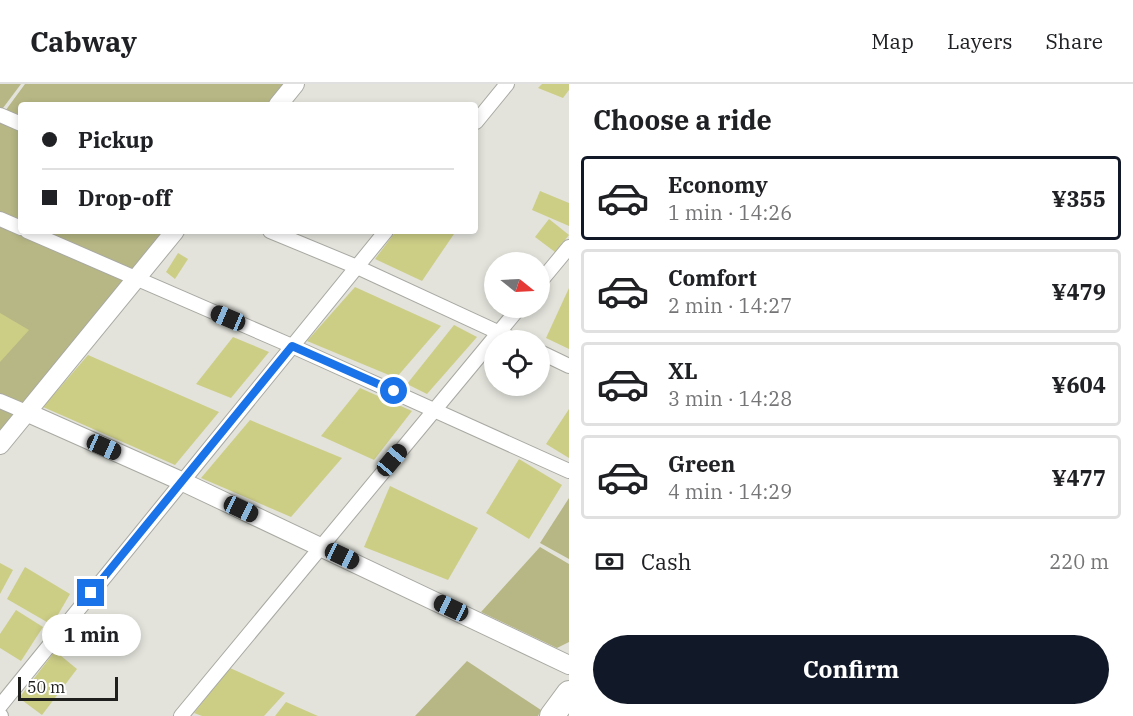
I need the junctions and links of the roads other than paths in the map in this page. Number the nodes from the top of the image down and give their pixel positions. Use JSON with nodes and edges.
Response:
{"nodes":[{"id":1,"x":295,"y":84,"type":"edge"},
{"id":2,"x":507,"y":84,"type":"edge"},
{"id":3,"x":280,"y":102,"type":"edge"},
{"id":4,"x":0,"y":115,"type":"edge"},
{"id":5,"x":478,"y":120,"type":"edge"},
{"id":6,"x":18,"y":123,"type":"edge"},
{"id":7,"x":0,"y":219,"type":"edge"},
{"id":8,"x":18,"y":227,"type":"edge"},
{"id":9,"x":34,"y":234,"type":"edge"},
{"id":10,"x":173,"y":234,"type":"edge"},
{"id":11,"x":277,"y":234,"type":"edge"},
{"id":12,"x":384,"y":234,"type":"edge"},
{"id":13,"x":569,"y":247,"type":"edge"},
{"id":14,"x":357,"y":267,"type":"junction"},
{"id":15,"x":550,"y":270,"type":"edge"},
{"id":16,"x":136,"y":278,"type":"junction"},
{"id":17,"x":511,"y":318,"type":"edge"},
{"id":18,"x":493,"y":330,"type":"edge"},
{"id":19,"x":501,"y":330,"type":"edge"},
{"id":20,"x":292,"y":346,"type":"junction"},
{"id":21,"x":484,"y":351,"type":"edge"},
{"id":22,"x":550,"y":357,"type":"edge"},
{"id":23,"x":569,"y":366,"type":"edge"},
{"id":24,"x":0,"y":401,"type":"edge"},
{"id":25,"x":435,"y":409,"type":"junction"},
{"id":26,"x":26,"y":412,"type":"junction"},
{"id":27,"x":0,"y":445,"type":"edge"},
{"id":28,"x":569,"y":471,"type":"edge"},
{"id":29,"x":181,"y":481,"type":"junction"},
{"id":30,"x":321,"y":546,"type":"junction"},
{"id":31,"x":569,"y":664,"type":"edge"},
{"id":32,"x":569,"y":693,"type":"edge"},
{"id":33,"x":0,"y":706,"type":"edge"},
{"id":34,"x":181,"y":716,"type":"edge"},
{"id":35,"x":552,"y":716,"type":"edge"}],
"edges":[{"from":1,"to":3,"type":"street"},
{"from":2,"to":5,"type":"street"},
{"from":4,"to":6,"type":"street"},
{"from":7,"to":8,"type":"street"},
{"from":9,"to":16,"type":"street"},
{"from":10,"to":16,"type":"street"},
{"from":11,"to":14,"type":"street"},
{"from":12,"to":14,"type":"street"},
{"from":13,"to":15,"type":"street"},
{"from":14,"to":18,"type":"street"},
{"from":14,"to":20,"type":"street"},
{"from":16,"to":20,"type":"street"},
{"from":16,"to":26,"type":"street"},
{"from":17,"to":19,"type":"street"},
{"from":20,"to":25,"type":"street"},
{"from":20,"to":29,"type":"street"},
{"from":21,"to":25,"type":"street"},
{"from":22,"to":23,"type":"street"},
{"from":24,"to":26,"type":"street"},
{"from":25,"to":28,"type":"street"},
{"from":25,"to":30,"type":"street"},
{"from":26,"to":27,"type":"street"},
{"from":26,"to":29,"type":"street"},
{"from":29,"to":30,"type":"street"},
{"from":29,"to":33,"type":"street"},
{"from":30,"to":31,"type":"street"},
{"from":30,"to":34,"type":"street"},
{"from":32,"to":35,"type":"highway"}]}
